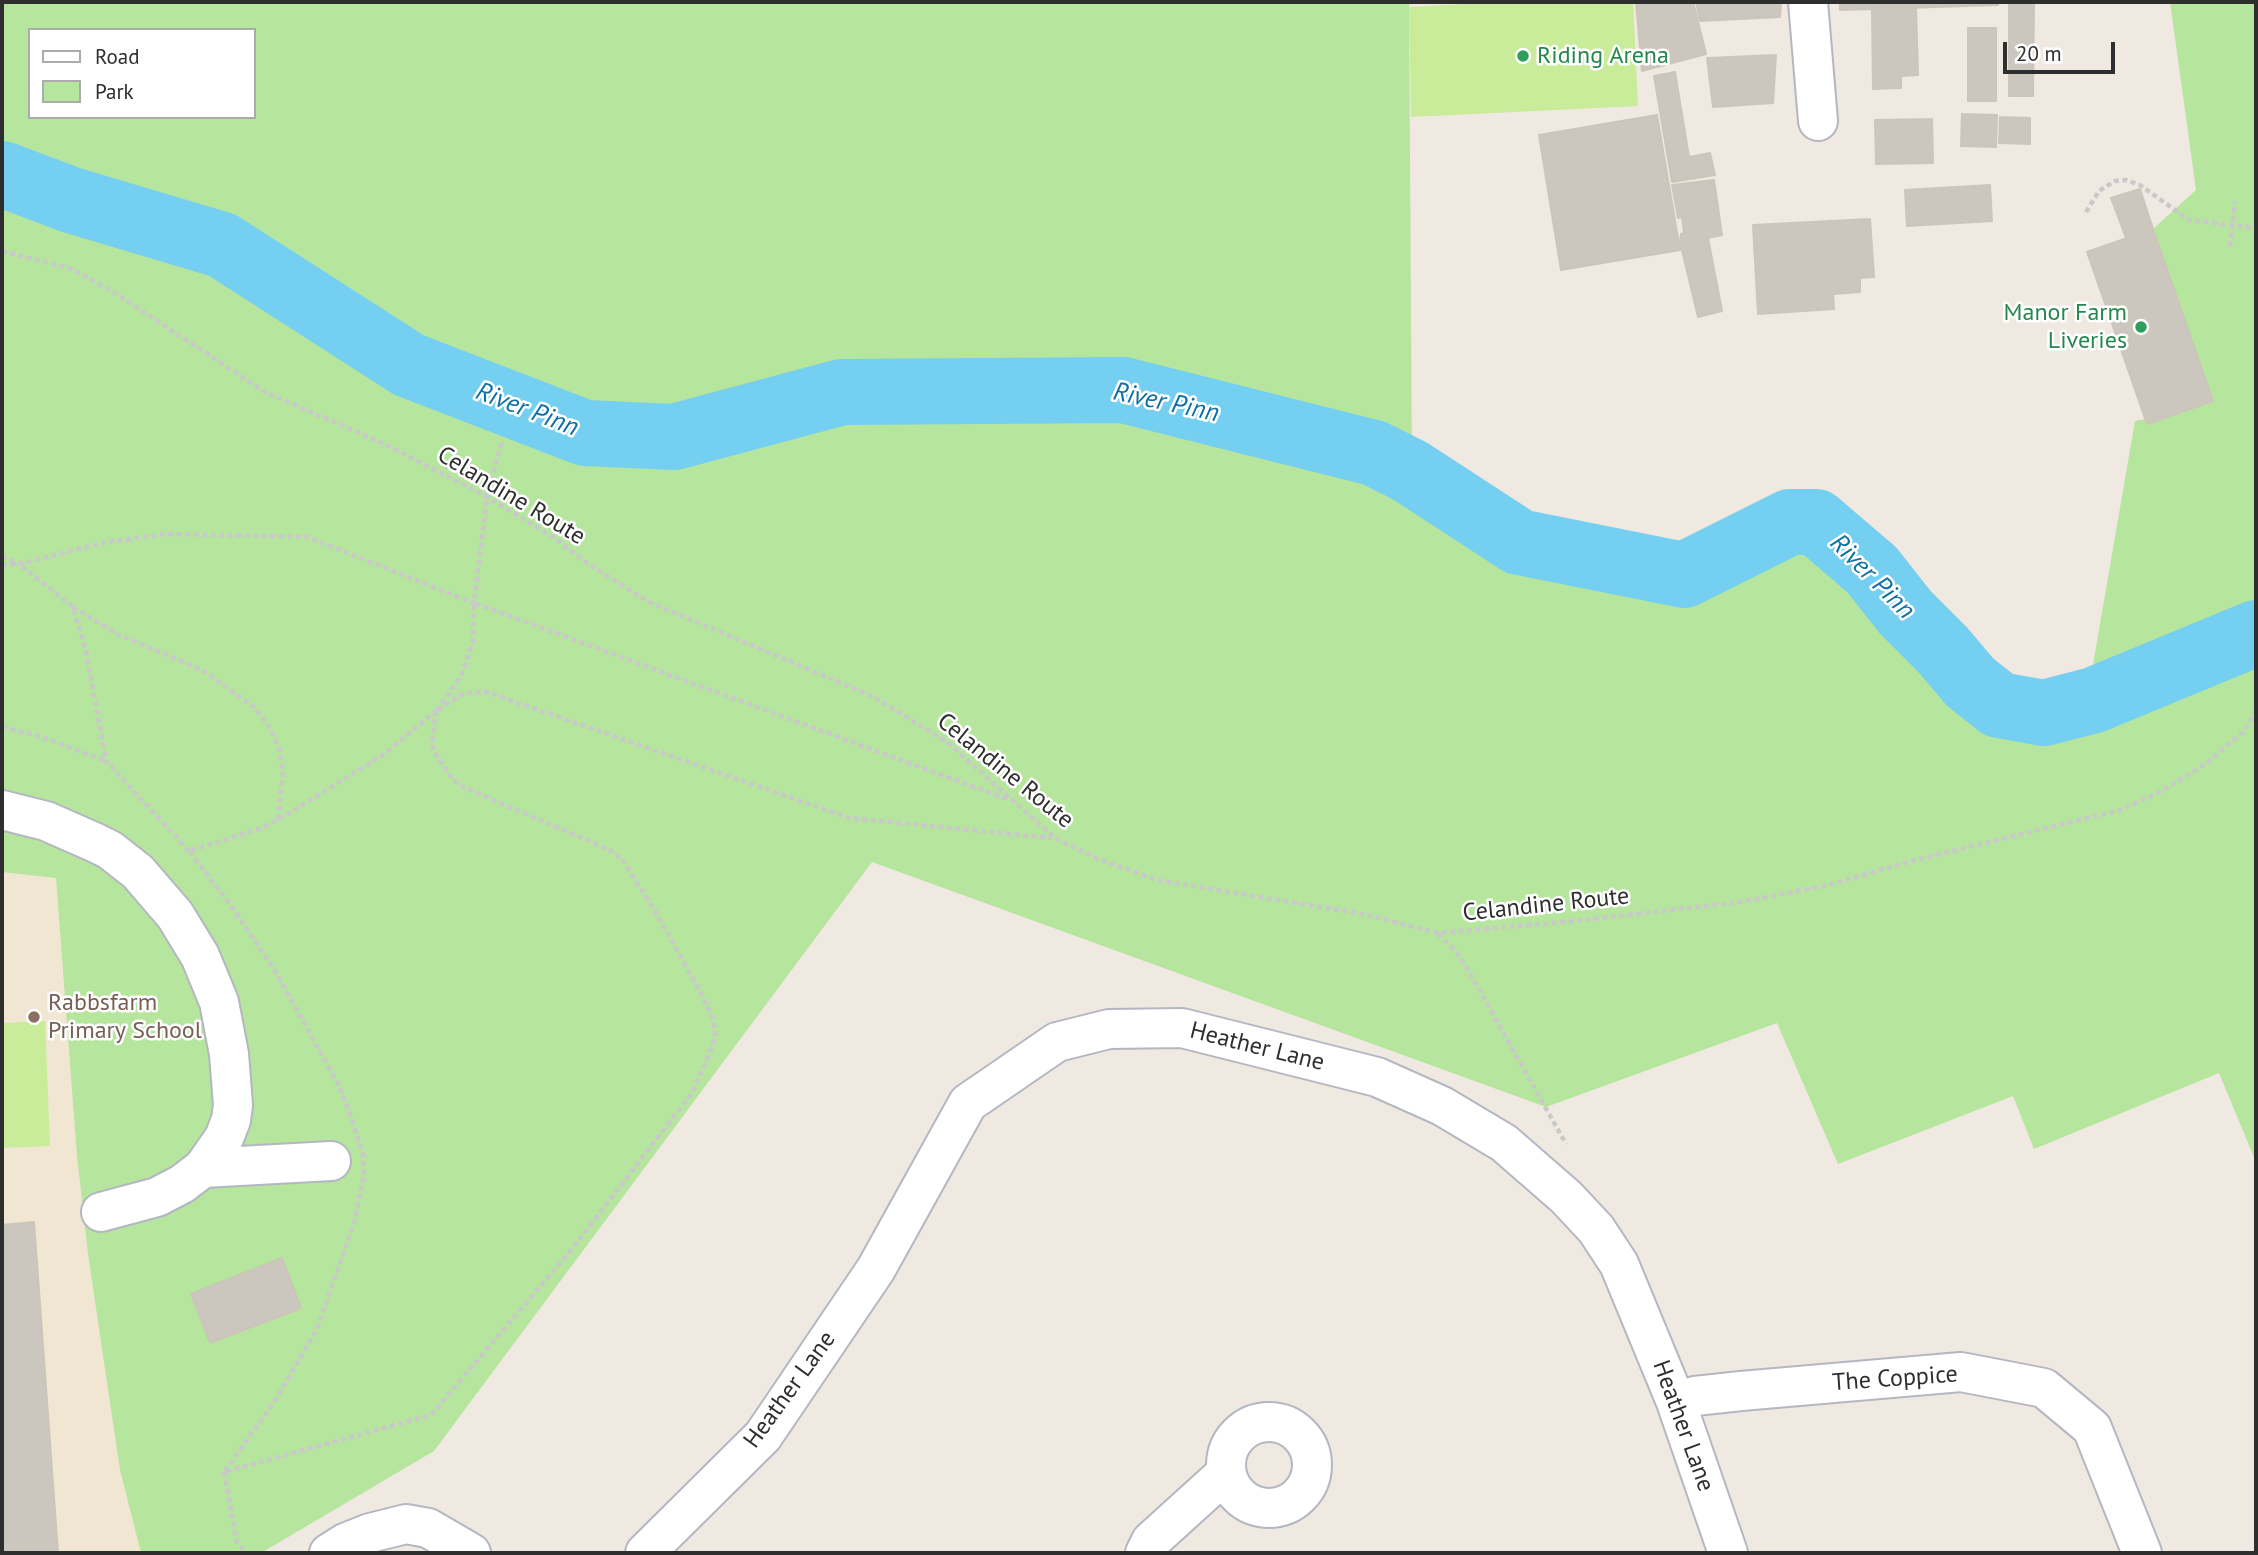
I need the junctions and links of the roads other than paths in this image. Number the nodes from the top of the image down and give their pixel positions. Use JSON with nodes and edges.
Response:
{"nodes":[{"id":1,"x":1808,"y":2,"type":"edge"},
{"id":2,"x":1818,"y":121,"type":"dead end"},
{"id":3,"x":2,"y":810,"type":"edge"},
{"id":4,"x":331,"y":1161,"type":"dead end"},
{"id":5,"x":203,"y":1168,"type":"junction"},
{"id":6,"x":102,"y":1212,"type":"dead end"},
{"id":7,"x":1676,"y":1402,"type":"junction"},
{"id":8,"x":1226,"y":1473,"type":"dead end"},
{"id":9,"x":329,"y":1553,"type":"edge"},
{"id":10,"x":471,"y":1553,"type":"edge"},
{"id":11,"x":645,"y":1553,"type":"edge"},
{"id":12,"x":1146,"y":1553,"type":"edge"},
{"id":13,"x":1728,"y":1553,"type":"edge"},
{"id":14,"x":2142,"y":1553,"type":"edge"}],
"edges":[{"from":1,"to":2,"type":"street"},
{"from":3,"to":5,"type":"street"},
{"from":4,"to":5,"type":"street"},
{"from":5,"to":6,"type":"street"},
{"from":7,"to":11,"type":"street","name":"Heather Lane"},
{"from":7,"to":13,"type":"street","name":"Heather Lane"},
{"from":7,"to":14,"type":"street","name":"The Coppice"},
{"from":8,"to":12,"type":"street"},
{"from":9,"to":10,"type":"street"}]}
